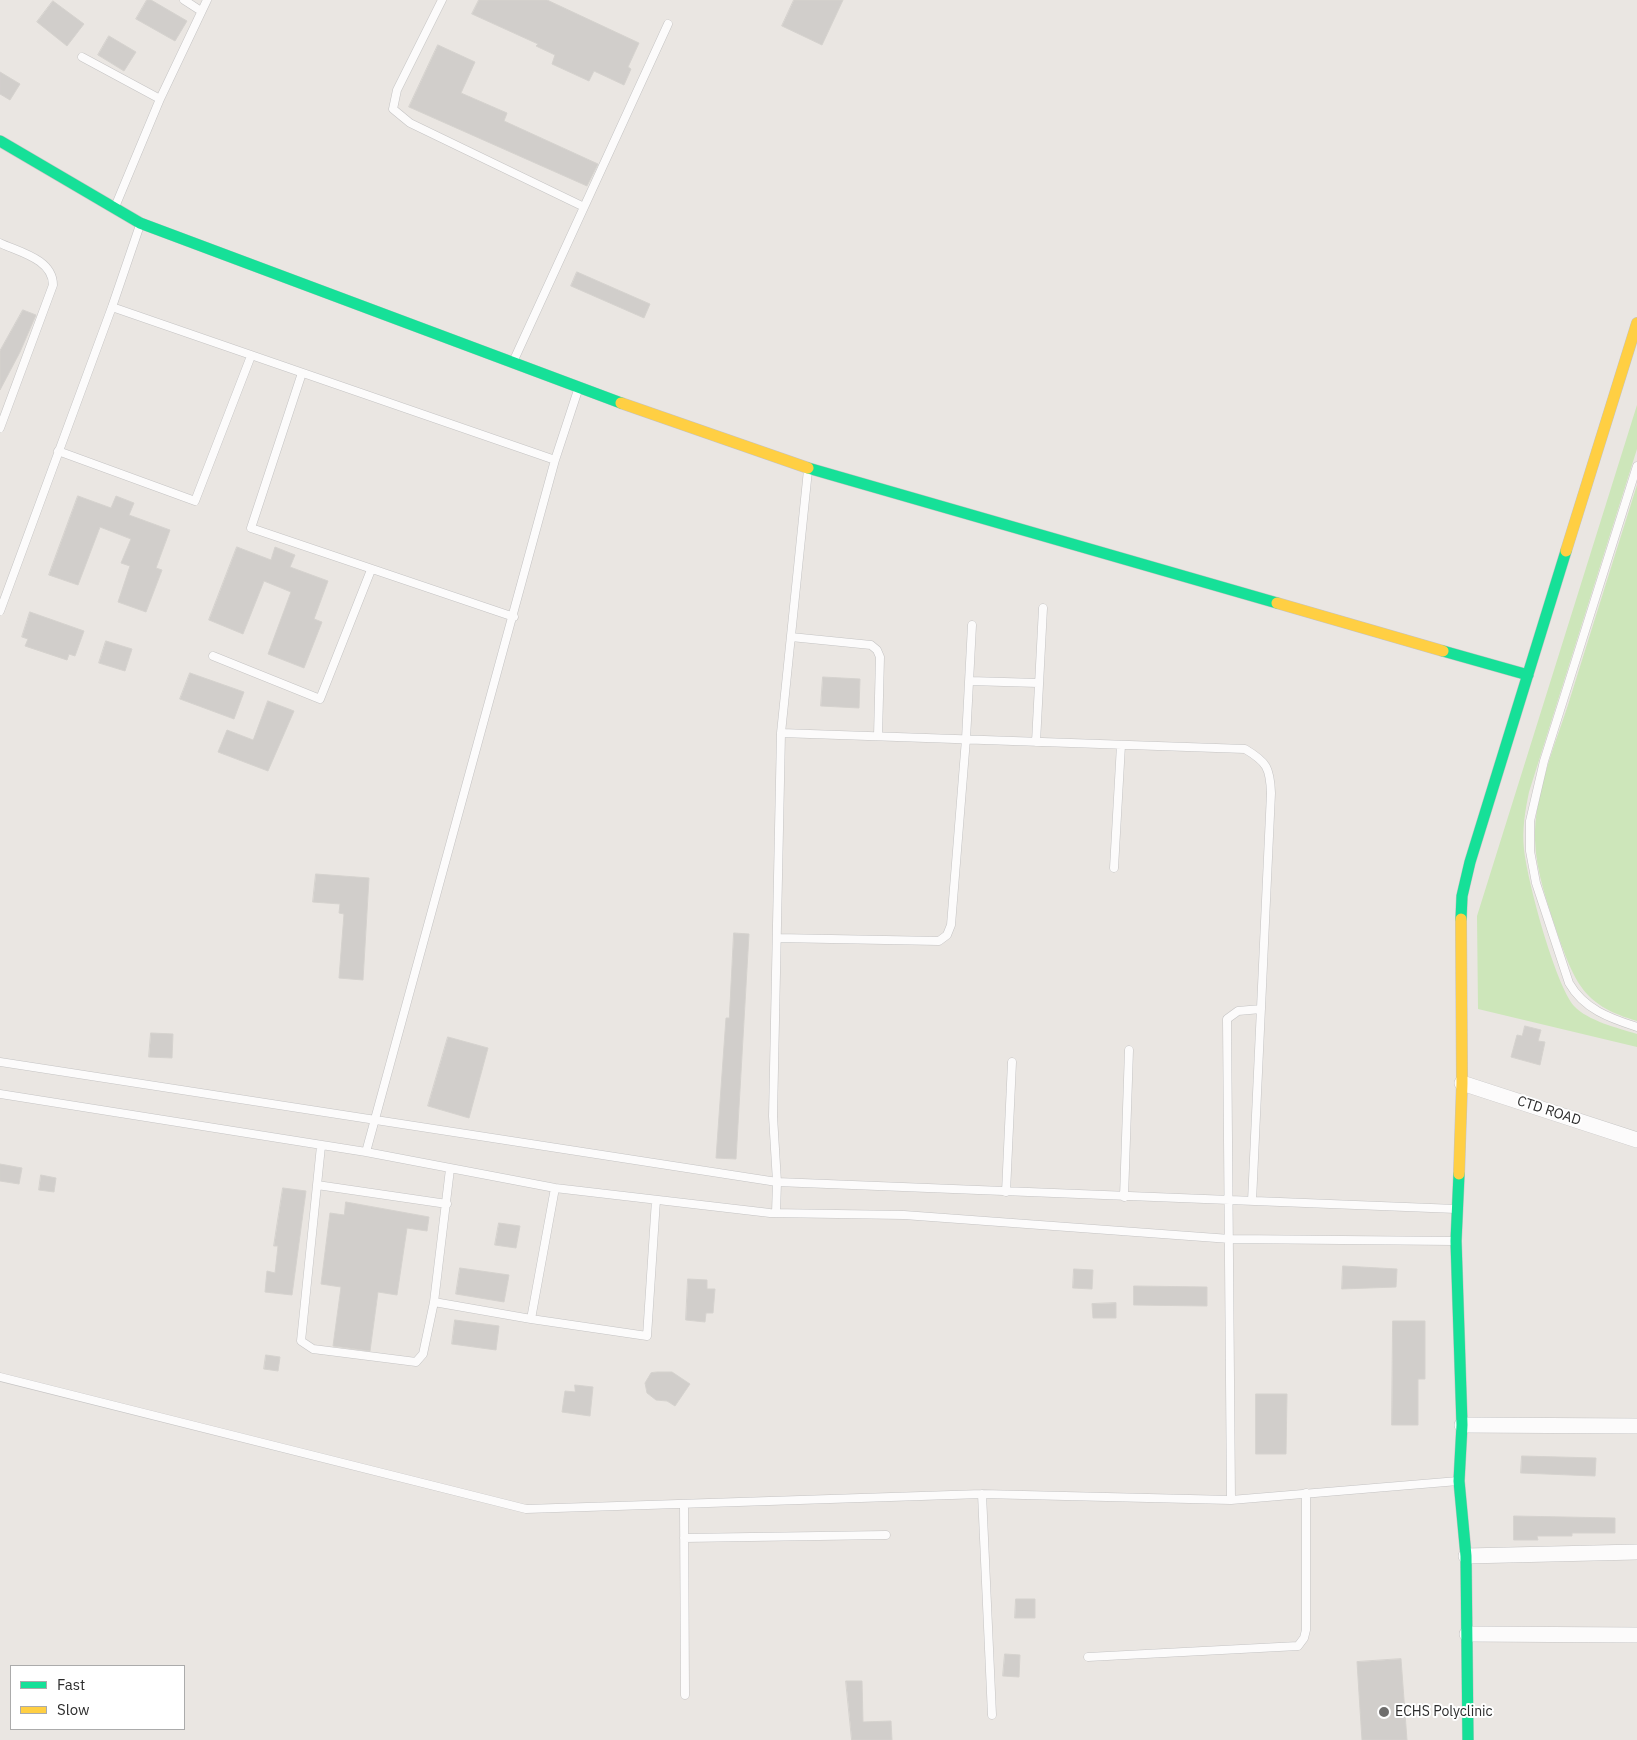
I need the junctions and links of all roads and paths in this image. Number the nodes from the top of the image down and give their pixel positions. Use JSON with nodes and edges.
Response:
{"nodes":[{"id":1,"x":184,"y":0,"type":"edge"},
{"id":2,"x":206,"y":0,"type":"edge"},
{"id":3,"x":442,"y":0,"type":"edge"},
{"id":4,"x":201,"y":11,"type":"junction"},
{"id":5,"x":668,"y":24,"type":"dead end"},
{"id":6,"x":82,"y":57,"type":"dead end"},
{"id":7,"x":160,"y":99,"type":"junction"},
{"id":8,"x":0,"y":141,"type":"edge"},
{"id":9,"x":582,"y":206,"type":"junction"},
{"id":10,"x":114,"y":209,"type":"junction"},
{"id":11,"x":140,"y":223,"type":"junction"},
{"id":12,"x":0,"y":243,"type":"edge"},
{"id":13,"x":112,"y":307,"type":"junction"},
{"id":14,"x":1637,"y":323,"type":"edge"},
{"id":15,"x":251,"y":356,"type":"junction"},
{"id":16,"x":512,"y":363,"type":"junction"},
{"id":17,"x":302,"y":373,"type":"junction"},
{"id":18,"x":578,"y":388,"type":"junction"},
{"id":19,"x":0,"y":428,"type":"edge"},
{"id":20,"x":58,"y":451,"type":"junction"},
{"id":21,"x":555,"y":460,"type":"junction"},
{"id":22,"x":1637,"y":466,"type":"edge"},
{"id":23,"x":808,"y":468,"type":"junction"},
{"id":24,"x":371,"y":570,"type":"junction"},
{"id":25,"x":1042,"y":608,"type":"dead end"},
{"id":26,"x":0,"y":611,"type":"edge"},
{"id":27,"x":514,"y":617,"type":"junction"},
{"id":28,"x":972,"y":624,"type":"dead end"},
{"id":29,"x":791,"y":637,"type":"junction"},
{"id":30,"x":213,"y":656,"type":"dead end"},
{"id":31,"x":1528,"y":675,"type":"junction"},
{"id":32,"x":970,"y":681,"type":"junction"},
{"id":33,"x":1038,"y":683,"type":"junction"},
{"id":34,"x":782,"y":733,"type":"junction"},
{"id":35,"x":878,"y":736,"type":"junction"},
{"id":36,"x":966,"y":739,"type":"junction"},
{"id":37,"x":1036,"y":742,"type":"junction"},
{"id":38,"x":1121,"y":745,"type":"junction"},
{"id":39,"x":1114,"y":868,"type":"dead end"},
{"id":40,"x":777,"y":938,"type":"junction"},
{"id":41,"x":1261,"y":1009,"type":"junction"},
{"id":42,"x":1637,"y":1027,"type":"edge"},
{"id":43,"x":1129,"y":1050,"type":"dead end"},
{"id":44,"x":0,"y":1062,"type":"edge"},
{"id":45,"x":1012,"y":1062,"type":"dead end"},
{"id":46,"x":1462,"y":1082,"type":"junction"},
{"id":47,"x":0,"y":1094,"type":"edge"},
{"id":48,"x":375,"y":1121,"type":"junction"},
{"id":49,"x":1637,"y":1140,"type":"edge"},
{"id":50,"x":321,"y":1146,"type":"junction"},
{"id":51,"x":366,"y":1152,"type":"junction"},
{"id":52,"x":450,"y":1170,"type":"junction"},
{"id":53,"x":777,"y":1182,"type":"junction"},
{"id":54,"x":317,"y":1185,"type":"junction"},
{"id":55,"x":555,"y":1188,"type":"junction"},
{"id":56,"x":1006,"y":1192,"type":"junction"},
{"id":57,"x":1124,"y":1197,"type":"junction"},
{"id":58,"x":656,"y":1200,"type":"junction"},
{"id":59,"x":1229,"y":1200,"type":"junction"},
{"id":60,"x":1252,"y":1201,"type":"junction"},
{"id":61,"x":447,"y":1204,"type":"junction"},
{"id":62,"x":1457,"y":1209,"type":"junction"},
{"id":63,"x":776,"y":1213,"type":"junction"},
{"id":64,"x":1230,"y":1238,"type":"junction"},
{"id":65,"x":1456,"y":1241,"type":"junction"},
{"id":66,"x":434,"y":1302,"type":"junction"},
{"id":67,"x":531,"y":1320,"type":"junction"},
{"id":68,"x":0,"y":1377,"type":"edge"},
{"id":69,"x":1462,"y":1425,"type":"junction"},
{"id":70,"x":1637,"y":1426,"type":"edge"},
{"id":71,"x":1459,"y":1481,"type":"junction"},
{"id":72,"x":982,"y":1494,"type":"junction"},
{"id":73,"x":1306,"y":1494,"type":"junction"},
{"id":74,"x":1231,"y":1500,"type":"junction"},
{"id":75,"x":684,"y":1504,"type":"junction"},
{"id":76,"x":886,"y":1535,"type":"dead end"},
{"id":77,"x":684,"y":1538,"type":"junction"},
{"id":78,"x":1637,"y":1552,"type":"edge"},
{"id":79,"x":1466,"y":1556,"type":"junction"},
{"id":80,"x":1467,"y":1634,"type":"junction"},
{"id":81,"x":1637,"y":1635,"type":"edge"},
{"id":82,"x":1088,"y":1656,"type":"dead end"},
{"id":83,"x":685,"y":1696,"type":"dead end"},
{"id":84,"x":992,"y":1716,"type":"dead end"},
{"id":85,"x":1468,"y":1740,"type":"edge"}],
"edges":[{"from":1,"to":4,"type":"lane"},
{"from":2,"to":4,"type":"lane"},
{"from":3,"to":9,"type":"lane"},
{"from":4,"to":7,"type":"lane"},
{"from":5,"to":9,"type":"lane"},
{"from":6,"to":7,"type":"lane"},
{"from":7,"to":10,"type":"lane"},
{"from":8,"to":10,"type":"street"},
{"from":9,"to":16,"type":"lane"},
{"from":10,"to":11,"type":"street"},
{"from":11,"to":13,"type":"lane"},
{"from":11,"to":16,"type":"street"},
{"from":12,"to":19,"type":"lane"},
{"from":13,"to":15,"type":"lane"},
{"from":13,"to":20,"type":"lane"},
{"from":14,"to":31,"type":"street"},
{"from":15,"to":17,"type":"lane"},
{"from":15,"to":20,"type":"lane"},
{"from":16,"to":18,"type":"street"},
{"from":17,"to":21,"type":"lane"},
{"from":17,"to":24,"type":"lane"},
{"from":18,"to":21,"type":"lane"},
{"from":18,"to":23,"type":"street"},
{"from":20,"to":26,"type":"lane"},
{"from":21,"to":27,"type":"lane"},
{"from":22,"to":42,"type":"lane"},
{"from":23,"to":29,"type":"lane"},
{"from":23,"to":31,"type":"street"},
{"from":24,"to":27,"type":"lane"},
{"from":24,"to":30,"type":"lane"},
{"from":25,"to":33,"type":"lane"},
{"from":27,"to":48,"type":"lane"},
{"from":28,"to":32,"type":"lane"},
{"from":29,"to":34,"type":"lane"},
{"from":29,"to":35,"type":"lane"},
{"from":31,"to":46,"type":"street"},
{"from":32,"to":33,"type":"lane"},
{"from":32,"to":36,"type":"lane"},
{"from":33,"to":37,"type":"lane"},
{"from":34,"to":35,"type":"lane"},
{"from":34,"to":40,"type":"lane"},
{"from":35,"to":36,"type":"lane"},
{"from":36,"to":37,"type":"lane"},
{"from":36,"to":40,"type":"lane"},
{"from":37,"to":38,"type":"lane"},
{"from":38,"to":39,"type":"lane"},
{"from":38,"to":41,"type":"lane"},
{"from":40,"to":53,"type":"lane"},
{"from":41,"to":59,"type":"lane"},
{"from":41,"to":60,"type":"lane"},
{"from":43,"to":57,"type":"lane"},
{"from":44,"to":48,"type":"lane"},
{"from":45,"to":56,"type":"lane"},
{"from":46,"to":49,"type":"street","name":"CTD ROAD"},
{"from":46,"to":62,"type":"street"},
{"from":47,"to":50,"type":"lane"},
{"from":48,"to":51,"type":"lane"},
{"from":48,"to":53,"type":"lane"},
{"from":50,"to":51,"type":"lane"},
{"from":50,"to":54,"type":"lane"},
{"from":51,"to":52,"type":"lane"},
{"from":52,"to":55,"type":"lane"},
{"from":52,"to":61,"type":"lane"},
{"from":53,"to":56,"type":"lane"},
{"from":53,"to":63,"type":"lane"},
{"from":54,"to":61,"type":"lane"},
{"from":54,"to":66,"type":"lane"},
{"from":55,"to":58,"type":"lane"},
{"from":55,"to":67,"type":"lane"},
{"from":56,"to":57,"type":"lane"},
{"from":57,"to":59,"type":"lane"},
{"from":58,"to":63,"type":"lane"},
{"from":58,"to":67,"type":"lane"},
{"from":59,"to":60,"type":"lane"},
{"from":59,"to":64,"type":"lane"},
{"from":60,"to":62,"type":"lane"},
{"from":61,"to":66,"type":"lane"},
{"from":62,"to":65,"type":"street"},
{"from":63,"to":64,"type":"lane"},
{"from":64,"to":65,"type":"lane"},
{"from":64,"to":74,"type":"lane"},
{"from":65,"to":69,"type":"street"},
{"from":66,"to":67,"type":"lane"},
{"from":68,"to":75,"type":"lane"},
{"from":69,"to":70,"type":"street"},
{"from":69,"to":71,"type":"street"},
{"from":71,"to":73,"type":"lane"},
{"from":71,"to":79,"type":"street"},
{"from":72,"to":74,"type":"lane"},
{"from":72,"to":75,"type":"lane"},
{"from":72,"to":84,"type":"lane"},
{"from":73,"to":74,"type":"lane"},
{"from":73,"to":82,"type":"lane"},
{"from":75,"to":77,"type":"lane"},
{"from":76,"to":77,"type":"lane"},
{"from":77,"to":83,"type":"lane"},
{"from":78,"to":79,"type":"street"},
{"from":79,"to":80,"type":"street"},
{"from":80,"to":81,"type":"street"},
{"from":80,"to":85,"type":"street"}]}
